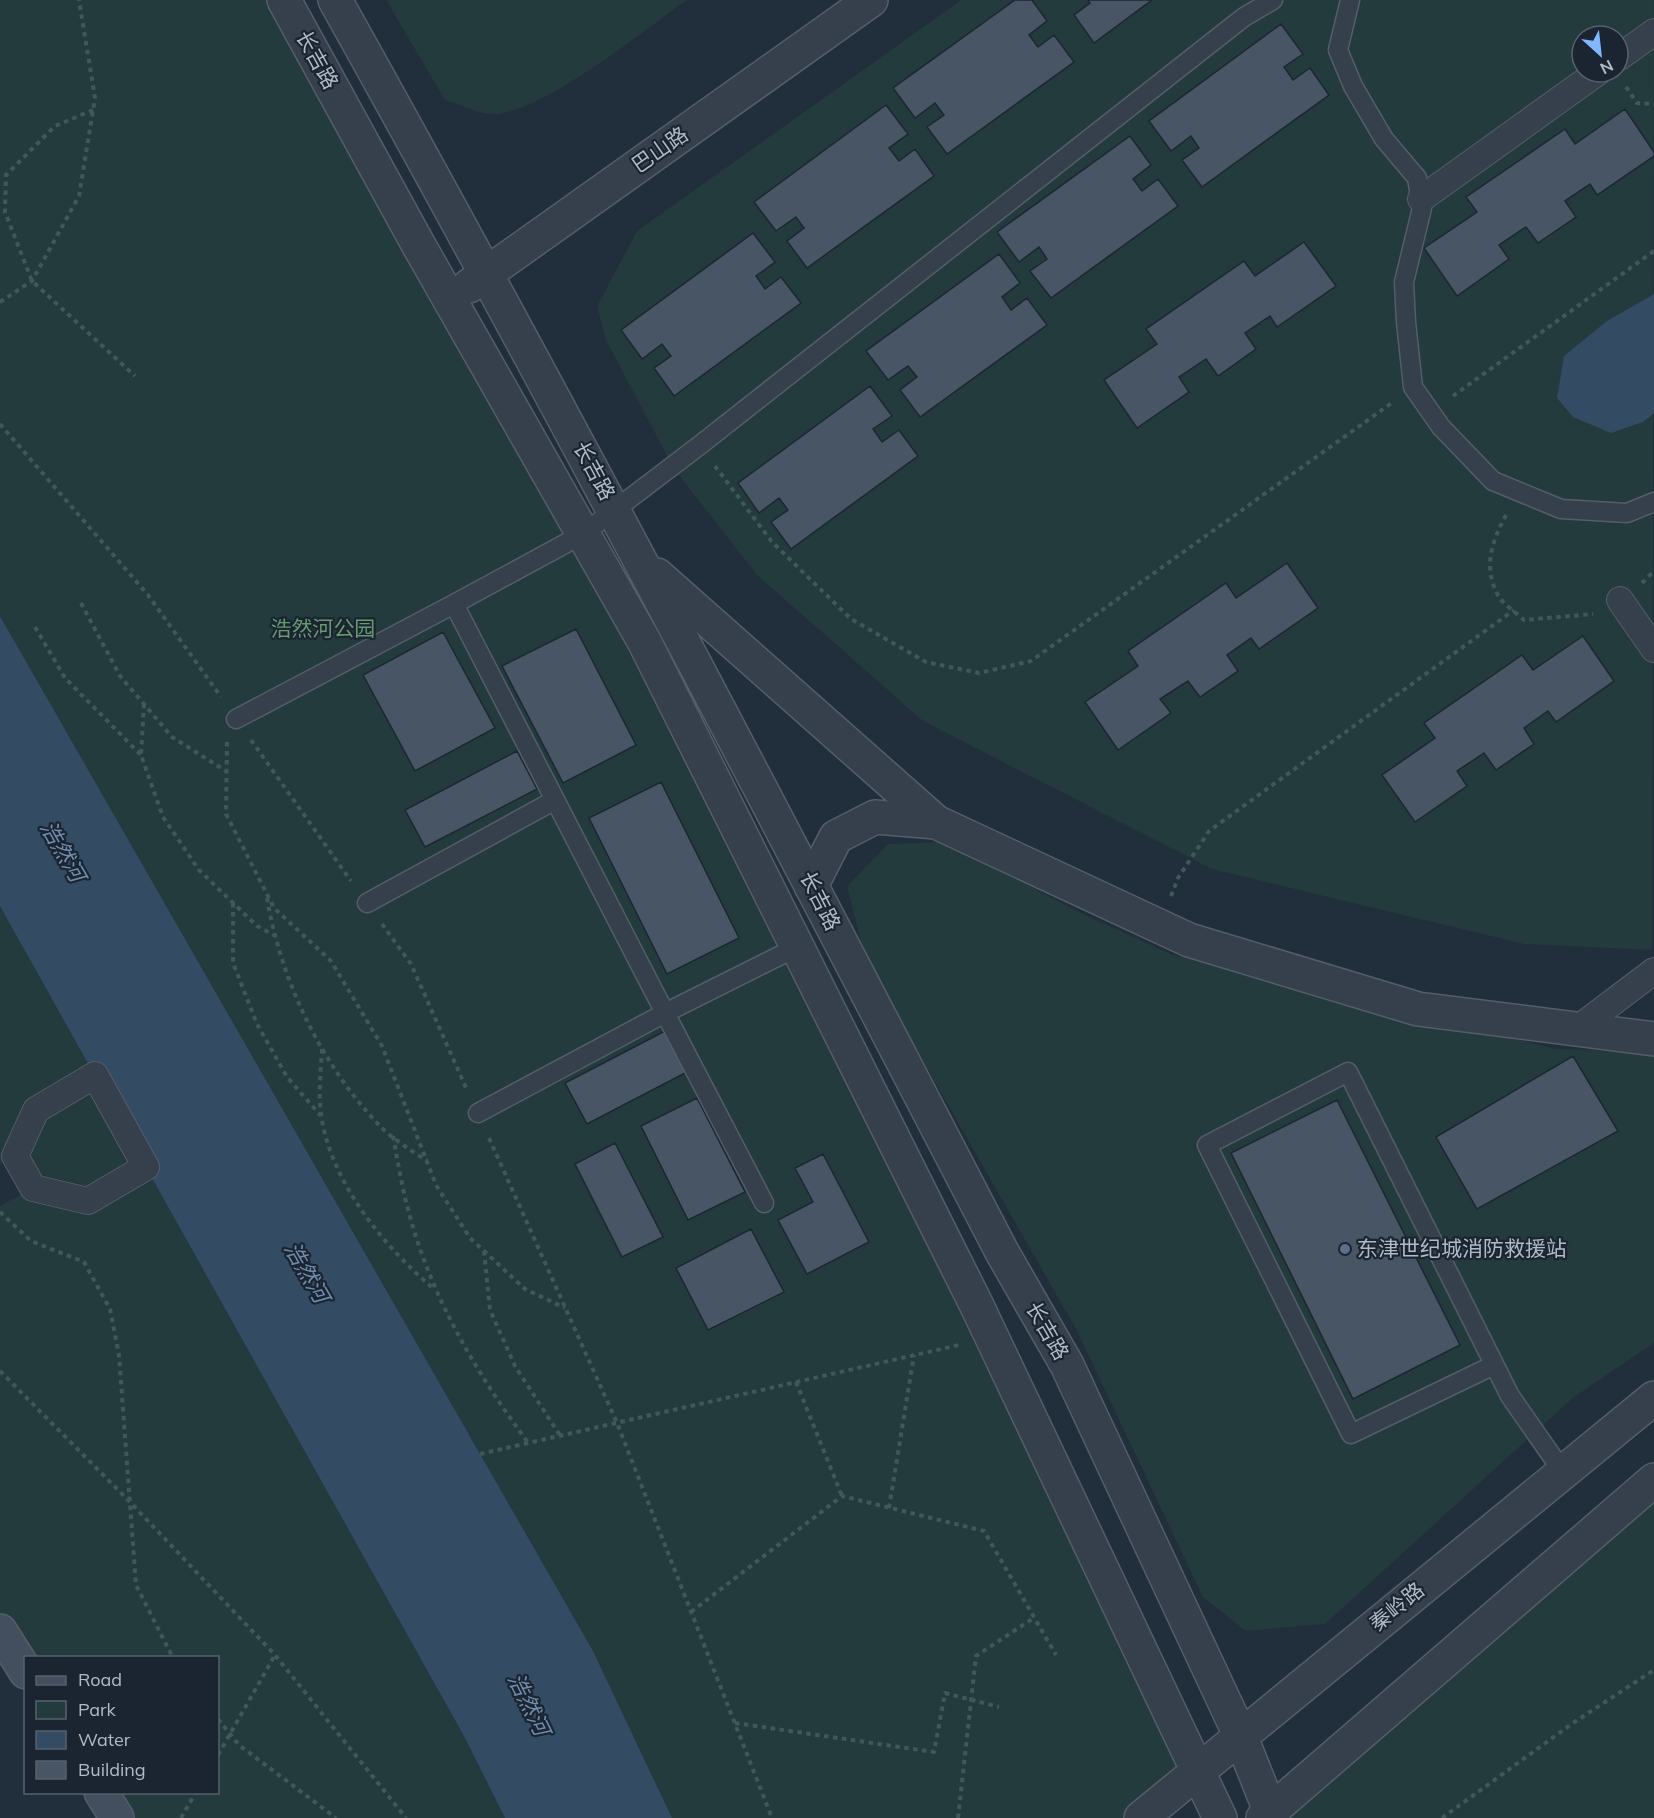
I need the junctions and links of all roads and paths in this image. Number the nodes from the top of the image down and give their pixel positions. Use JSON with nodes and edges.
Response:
{"nodes":[{"id":1,"x":79,"y":0,"type":"edge"},
{"id":2,"x":284,"y":0,"type":"edge"},
{"id":3,"x":335,"y":0,"type":"edge"},
{"id":4,"x":871,"y":0,"type":"edge"},
{"id":5,"x":1273,"y":0,"type":"edge"},
{"id":6,"x":1350,"y":0,"type":"edge"},
{"id":7,"x":1654,"y":32,"type":"edge"},
{"id":8,"x":1630,"y":54,"type":"edge"},
{"id":9,"x":1591,"y":84,"type":"edge"},
{"id":10,"x":1623,"y":84,"type":"edge"},
{"id":11,"x":1654,"y":104,"type":"edge"},
{"id":12,"x":93,"y":110,"type":"junction"},
{"id":13,"x":1421,"y":199,"type":"junction"},
{"id":14,"x":1654,"y":251,"type":"edge"},
{"id":15,"x":488,"y":273,"type":"junction"},
{"id":16,"x":32,"y":281,"type":"junction"},
{"id":17,"x":450,"y":300,"type":"junction"},
{"id":18,"x":0,"y":302,"type":"edge"},
{"id":19,"x":135,"y":376,"type":"dead end"},
{"id":20,"x":1413,"y":387,"type":"junction"},
{"id":21,"x":1431,"y":413,"type":"junction"},
{"id":22,"x":0,"y":424,"type":"edge"},
{"id":23,"x":700,"y":445,"type":"junction"},
{"id":24,"x":1519,"y":492,"type":"junction"},
{"id":25,"x":1654,"y":502,"type":"edge"},
{"id":26,"x":615,"y":510,"type":"junction"},
{"id":27,"x":583,"y":534,"type":"junction"},
{"id":28,"x":642,"y":563,"type":"junction"},
{"id":29,"x":1654,"y":571,"type":"edge"},
{"id":30,"x":1620,"y":600,"type":"junction"},
{"id":31,"x":81,"y":603,"type":"dead end"},
{"id":32,"x":454,"y":604,"type":"junction"},
{"id":33,"x":1514,"y":610,"type":"junction"},
{"id":34,"x":35,"y":627,"type":"dead end"},
{"id":35,"x":1654,"y":650,"type":"edge"},
{"id":36,"x":144,"y":704,"type":"junction"},
{"id":37,"x":231,"y":712,"type":"junction"},
{"id":38,"x":141,"y":755,"type":"junction"},
{"id":39,"x":226,"y":771,"type":"junction"},
{"id":40,"x":555,"y":800,"type":"junction"},
{"id":41,"x":936,"y":822,"type":"junction"},
{"id":42,"x":811,"y":886,"type":"junction"},
{"id":43,"x":267,"y":894,"type":"junction"},
{"id":44,"x":233,"y":903,"type":"junction"},
{"id":45,"x":367,"y":903,"type":"junction"},
{"id":46,"x":1162,"y":927,"type":"junction"},
{"id":47,"x":274,"y":935,"type":"junction"},
{"id":48,"x":797,"y":947,"type":"junction"},
{"id":49,"x":1654,"y":971,"type":"edge"},
{"id":50,"x":665,"y":1013,"type":"junction"},
{"id":51,"x":1576,"y":1030,"type":"junction"},
{"id":52,"x":1654,"y":1039,"type":"edge"},
{"id":53,"x":322,"y":1049,"type":"junction"},
{"id":54,"x":95,"y":1075,"type":"joint"},
{"id":55,"x":478,"y":1113,"type":"junction"},
{"id":56,"x":321,"y":1117,"type":"junction"},
{"id":57,"x":393,"y":1136,"type":"junction"},
{"id":58,"x":427,"y":1162,"type":"junction"},
{"id":59,"x":764,"y":1203,"type":"dead end"},
{"id":60,"x":0,"y":1212,"type":"edge"},
{"id":61,"x":484,"y":1250,"type":"junction"},
{"id":62,"x":435,"y":1290,"type":"junction"},
{"id":63,"x":566,"y":1309,"type":"junction"},
{"id":64,"x":992,"y":1338,"type":"junction"},
{"id":65,"x":914,"y":1355,"type":"junction"},
{"id":66,"x":1494,"y":1365,"type":"junction"},
{"id":67,"x":0,"y":1371,"type":"edge"},
{"id":68,"x":796,"y":1382,"type":"junction"},
{"id":69,"x":1654,"y":1398,"type":"edge"},
{"id":70,"x":617,"y":1423,"type":"junction"},
{"id":71,"x":561,"y":1437,"type":"junction"},
{"id":72,"x":529,"y":1444,"type":"junction"},
{"id":73,"x":480,"y":1454,"type":"dead end"},
{"id":74,"x":1563,"y":1472,"type":"junction"},
{"id":75,"x":1654,"y":1480,"type":"edge"},
{"id":76,"x":842,"y":1496,"type":"junction"},
{"id":77,"x":130,"y":1502,"type":"junction"},
{"id":78,"x":889,"y":1508,"type":"junction"},
{"id":79,"x":691,"y":1612,"type":"junction"},
{"id":80,"x":1035,"y":1617,"type":"junction"},
{"id":81,"x":0,"y":1631,"type":"edge"},
{"id":82,"x":1056,"y":1654,"type":"dead end"},
{"id":83,"x":275,"y":1655,"type":"junction"},
{"id":84,"x":172,"y":1656,"type":"edge"},
{"id":85,"x":24,"y":1669,"type":"edge"},
{"id":86,"x":1654,"y":1670,"type":"edge"},
{"id":87,"x":971,"y":1699,"type":"junction"},
{"id":88,"x":999,"y":1707,"type":"dead end"},
{"id":89,"x":219,"y":1720,"type":"edge"},
{"id":90,"x":735,"y":1723,"type":"junction"},
{"id":91,"x":230,"y":1734,"type":"junction"},
{"id":92,"x":1240,"y":1735,"type":"junction"},
{"id":93,"x":219,"y":1753,"type":"edge"},
{"id":94,"x":1197,"y":1771,"type":"junction"},
{"id":95,"x":102,"y":1794,"type":"edge"},
{"id":96,"x":195,"y":1794,"type":"edge"},
{"id":97,"x":1269,"y":1816,"type":"edge"},
{"id":98,"x":117,"y":1818,"type":"edge"},
{"id":99,"x":181,"y":1818,"type":"edge"},
{"id":100,"x":336,"y":1818,"type":"edge"},
{"id":101,"x":406,"y":1818,"type":"edge"},
{"id":102,"x":772,"y":1818,"type":"edge"},
{"id":103,"x":958,"y":1818,"type":"edge"},
{"id":104,"x":1141,"y":1818,"type":"edge"},
{"id":105,"x":1220,"y":1818,"type":"edge"},
{"id":106,"x":1442,"y":1818,"type":"edge"}],
"edges":[{"from":1,"to":12,"type":"path"},
{"from":2,"to":17,"type":"street","name":"长吉路"},
{"from":3,"to":15,"type":"street","name":"长吉路"},
{"from":4,"to":15,"type":"street","name":"巴山路"},
{"from":5,"to":23,"type":"lane"},
{"from":6,"to":13,"type":"lane"},
{"from":7,"to":8,"type":"street"},
{"from":9,"to":13,"type":"street"},
{"from":10,"to":11,"type":"path"},
{"from":12,"to":16,"type":"path"},
{"from":12,"to":16,"type":"path"},
{"from":13,"to":20,"type":"lane"},
{"from":14,"to":21,"type":"path"},
{"from":15,"to":17,"type":"street","name":"巴山路"},
{"from":15,"to":26,"type":"street","name":"长吉路"},
{"from":16,"to":18,"type":"path"},
{"from":16,"to":19,"type":"path"},
{"from":17,"to":27,"type":"street","name":"长吉路"},
{"from":20,"to":21,"type":"lane"},
{"from":20,"to":23,"type":"path"},
{"from":21,"to":24,"type":"lane"},
{"from":22,"to":37,"type":"path"},
{"from":23,"to":26,"type":"lane"},
{"from":24,"to":25,"type":"lane"},
{"from":24,"to":33,"type":"path"},
{"from":26,"to":27,"type":"lane"},
{"from":26,"to":28,"type":"street","name":"长吉路"},
{"from":27,"to":32,"type":"lane"},
{"from":27,"to":48,"type":"street","name":"长吉路"},
{"from":28,"to":41,"type":"street"},
{"from":28,"to":42,"type":"street","name":"长吉路"},
{"from":29,"to":30,"type":"path"},
{"from":30,"to":33,"type":"path"},
{"from":30,"to":35,"type":"street"},
{"from":31,"to":36,"type":"path"},
{"from":32,"to":37,"type":"lane"},
{"from":32,"to":40,"type":"lane"},
{"from":33,"to":46,"type":"path"},
{"from":34,"to":38,"type":"path"},
{"from":36,"to":38,"type":"path"},
{"from":36,"to":39,"type":"path"},
{"from":37,"to":39,"type":"path"},
{"from":37,"to":45,"type":"path"},
{"from":38,"to":44,"type":"path"},
{"from":39,"to":43,"type":"path"},
{"from":40,"to":45,"type":"lane"},
{"from":40,"to":50,"type":"lane"},
{"from":41,"to":42,"type":"street"},
{"from":41,"to":46,"type":"street"},
{"from":42,"to":92,"type":"street","name":"长吉路"},
{"from":43,"to":47,"type":"path"},
{"from":43,"to":58,"type":"path"},
{"from":44,"to":47,"type":"path"},
{"from":44,"to":56,"type":"path"},
{"from":45,"to":55,"type":"path"},
{"from":46,"to":51,"type":"street"},
{"from":47,"to":53,"type":"path"},
{"from":48,"to":50,"type":"lane"},
{"from":48,"to":64,"type":"street","name":"长吉路"},
{"from":49,"to":51,"type":"street"},
{"from":50,"to":55,"type":"lane"},
{"from":50,"to":59,"type":"lane"},
{"from":51,"to":52,"type":"street"},
{"from":53,"to":56,"type":"path"},
{"from":53,"to":57,"type":"path"},
{"from":54,"to":54,"type":"street"},
{"from":55,"to":63,"type":"path"},
{"from":56,"to":62,"type":"path"},
{"from":57,"to":58,"type":"path"},
{"from":57,"to":62,"type":"path"},
{"from":58,"to":61,"type":"path"},
{"from":60,"to":77,"type":"path"},
{"from":61,"to":63,"type":"path"},
{"from":61,"to":71,"type":"path"},
{"from":62,"to":72,"type":"path"},
{"from":63,"to":70,"type":"path"},
{"from":64,"to":65,"type":"path"},
{"from":64,"to":94,"type":"street","name":"长吉路"},
{"from":65,"to":68,"type":"path"},
{"from":65,"to":78,"type":"path"},
{"from":66,"to":66,"type":"lane"},
{"from":66,"to":74,"type":"lane"},
{"from":67,"to":77,"type":"path"},
{"from":68,"to":70,"type":"path"},
{"from":68,"to":76,"type":"path"},
{"from":69,"to":74,"type":"street","name":"秦岭路"},
{"from":70,"to":71,"type":"path"},
{"from":70,"to":79,"type":"path"},
{"from":71,"to":72,"type":"path"},
{"from":72,"to":73,"type":"path"},
{"from":74,"to":92,"type":"street","name":"秦岭路"},
{"from":75,"to":97,"type":"street"},
{"from":76,"to":78,"type":"path"},
{"from":76,"to":79,"type":"path"},
{"from":77,"to":83,"type":"path"},
{"from":77,"to":84,"type":"path"},
{"from":78,"to":80,"type":"path"},
{"from":79,"to":90,"type":"path"},
{"from":80,"to":82,"type":"path"},
{"from":80,"to":87,"type":"path"},
{"from":81,"to":85,"type":"main road"},
{"from":83,"to":91,"type":"path"},
{"from":83,"to":101,"type":"path"},
{"from":86,"to":106,"type":"path"},
{"from":87,"to":88,"type":"path"},
{"from":87,"to":90,"type":"path"},
{"from":87,"to":103,"type":"path"},
{"from":89,"to":91,"type":"path"},
{"from":90,"to":102,"type":"path"},
{"from":91,"to":93,"type":"path"},
{"from":91,"to":100,"type":"path"},
{"from":92,"to":94,"type":"street","name":"秦岭路"},
{"from":92,"to":97,"type":"street","name":"长吉路"},
{"from":94,"to":104,"type":"street","name":"秦岭路"},
{"from":94,"to":105,"type":"street","name":"长吉路"},
{"from":95,"to":98,"type":"main road"},
{"from":96,"to":99,"type":"path"}]}
